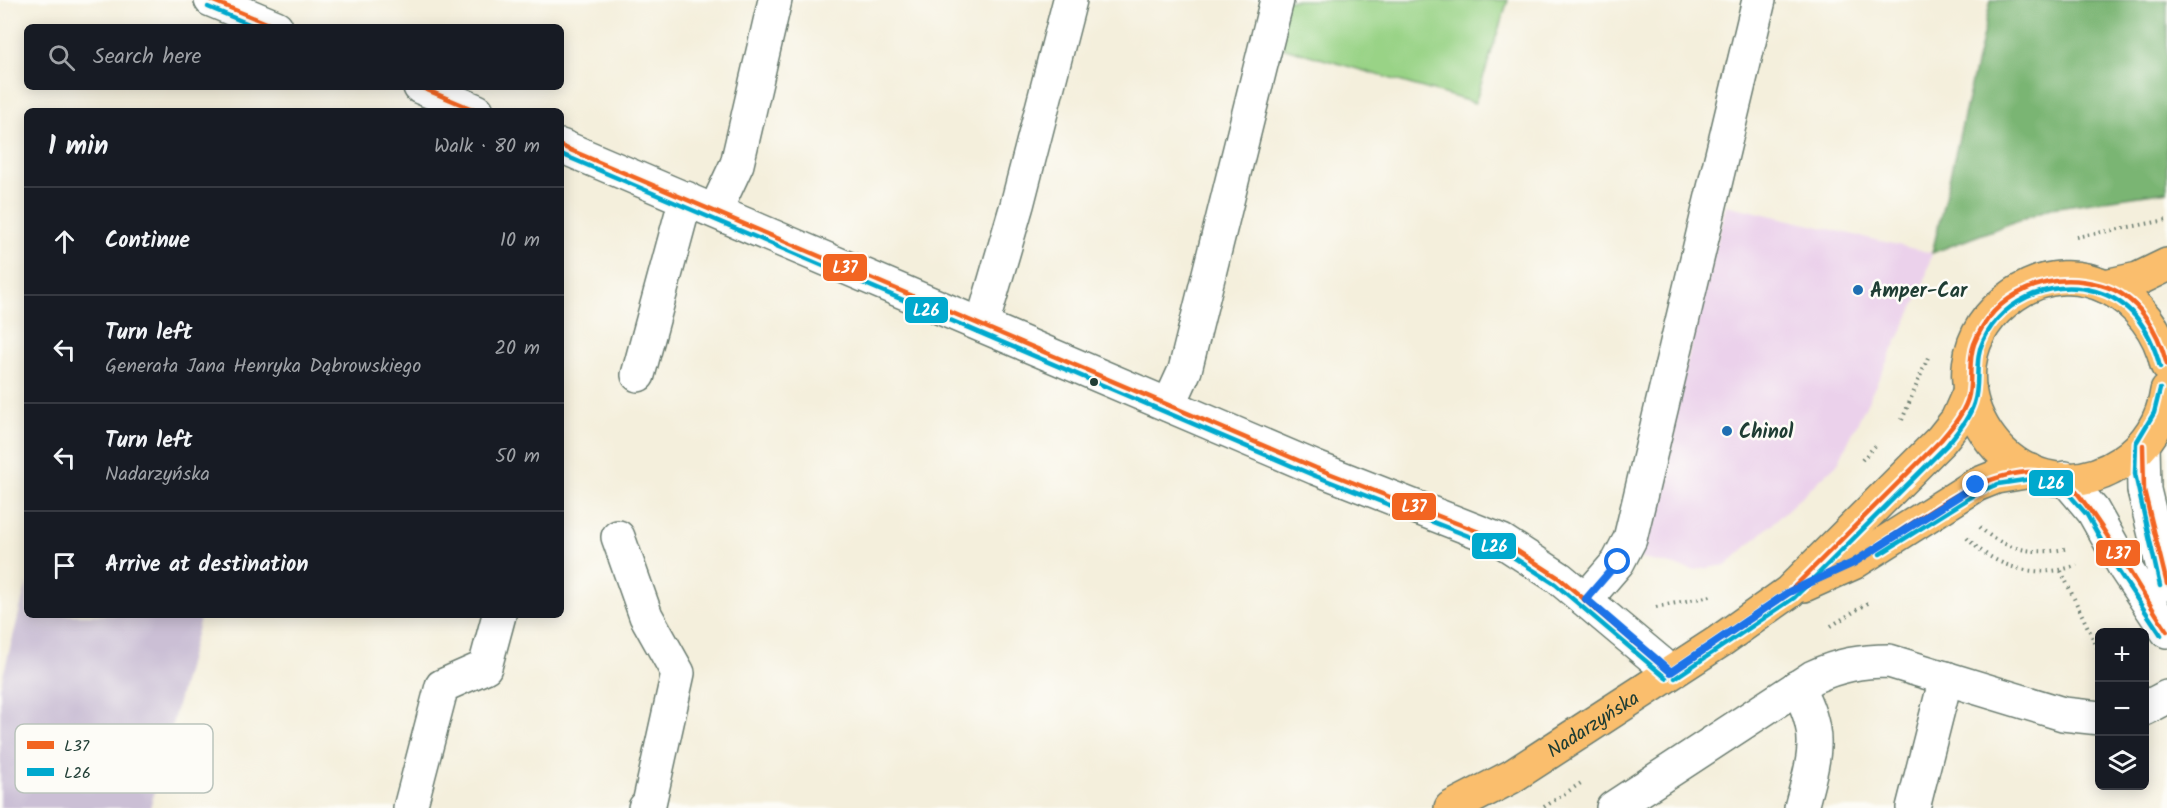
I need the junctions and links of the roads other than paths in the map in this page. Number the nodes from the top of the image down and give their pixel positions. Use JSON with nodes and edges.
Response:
{"nodes":[{"id":1,"x":211,"y":0,"type":"edge"},
{"id":2,"x":775,"y":0,"type":"edge"},
{"id":3,"x":1070,"y":0,"type":"edge"},
{"id":4,"x":1277,"y":0,"type":"edge"},
{"id":5,"x":1759,"y":0,"type":"edge"},
{"id":6,"x":269,"y":24,"type":"edge"},
{"id":7,"x":427,"y":90,"type":"edge"},
{"id":8,"x":470,"y":108,"type":"edge"},
{"id":9,"x":564,"y":147,"type":"edge"},
{"id":10,"x":686,"y":198,"type":"junction"},
{"id":11,"x":715,"y":211,"type":"junction"},
{"id":12,"x":2167,"y":265,"type":"edge"},
{"id":13,"x":2105,"y":286,"type":"junction"},
{"id":14,"x":982,"y":325,"type":"junction"},
{"id":15,"x":2167,"y":365,"type":"edge"},
{"id":16,"x":638,"y":375,"type":"dead end"},
{"id":17,"x":2167,"y":391,"type":"edge"},
{"id":18,"x":1969,"y":393,"type":"junction"},
{"id":19,"x":1169,"y":405,"type":"junction"},
{"id":20,"x":2143,"y":445,"type":"junction"},
{"id":21,"x":2031,"y":471,"type":"junction"},
{"id":22,"x":2065,"y":478,"type":"junction"},
{"id":23,"x":618,"y":537,"type":"dead end"},
{"id":24,"x":2167,"y":584,"type":"edge"},
{"id":25,"x":1789,"y":592,"type":"junction"},
{"id":26,"x":1586,"y":599,"type":"junction"},
{"id":27,"x":498,"y":618,"type":"edge"},
{"id":28,"x":2167,"y":631,"type":"edge"},
{"id":29,"x":1671,"y":672,"type":"junction"},
{"id":30,"x":1946,"y":678,"type":"junction"},
{"id":31,"x":1797,"y":687,"type":"junction"},
{"id":32,"x":2167,"y":697,"type":"edge"},
{"id":33,"x":2149,"y":707,"type":"edge"},
{"id":34,"x":2095,"y":717,"type":"edge"},
{"id":35,"x":410,"y":808,"type":"edge"},
{"id":36,"x":645,"y":808,"type":"edge"},
{"id":37,"x":1451,"y":808,"type":"edge"},
{"id":38,"x":1613,"y":808,"type":"edge"},
{"id":39,"x":1801,"y":808,"type":"edge"},
{"id":40,"x":1913,"y":808,"type":"edge"}],
"edges":[{"from":1,"to":6,"type":"street"},
{"from":2,"to":11,"type":"street"},
{"from":3,"to":14,"type":"street"},
{"from":4,"to":19,"type":"street"},
{"from":5,"to":26,"type":"street"},
{"from":7,"to":8,"type":"street"},
{"from":9,"to":10,"type":"street"},
{"from":10,"to":11,"type":"street"},
{"from":10,"to":16,"type":"street"},
{"from":11,"to":14,"type":"street"},
{"from":12,"to":13,"type":"main road"},
{"from":13,"to":15,"type":"main road"},
{"from":13,"to":18,"type":"main road"},
{"from":14,"to":19,"type":"street"},
{"from":17,"to":20,"type":"main road"},
{"from":18,"to":21,"type":"main road"},
{"from":18,"to":25,"type":"main road","name":"Nadarzyńska"},
{"from":19,"to":26,"type":"street"},
{"from":20,"to":22,"type":"main road"},
{"from":20,"to":24,"type":"street"},
{"from":21,"to":22,"type":"main road"},
{"from":21,"to":25,"type":"main road","name":"Nadarzyńska"},
{"from":22,"to":28,"type":"street"},
{"from":23,"to":36,"type":"street"},
{"from":25,"to":29,"type":"main road","name":"Nadarzyńska"},
{"from":26,"to":29,"type":"street"},
{"from":27,"to":35,"type":"street"},
{"from":29,"to":37,"type":"main road","name":"Nadarzyńska"},
{"from":30,"to":31,"type":"street"},
{"from":30,"to":34,"type":"street"},
{"from":30,"to":40,"type":"street"},
{"from":31,"to":38,"type":"street"},
{"from":31,"to":39,"type":"street"},
{"from":32,"to":33,"type":"street"}]}
